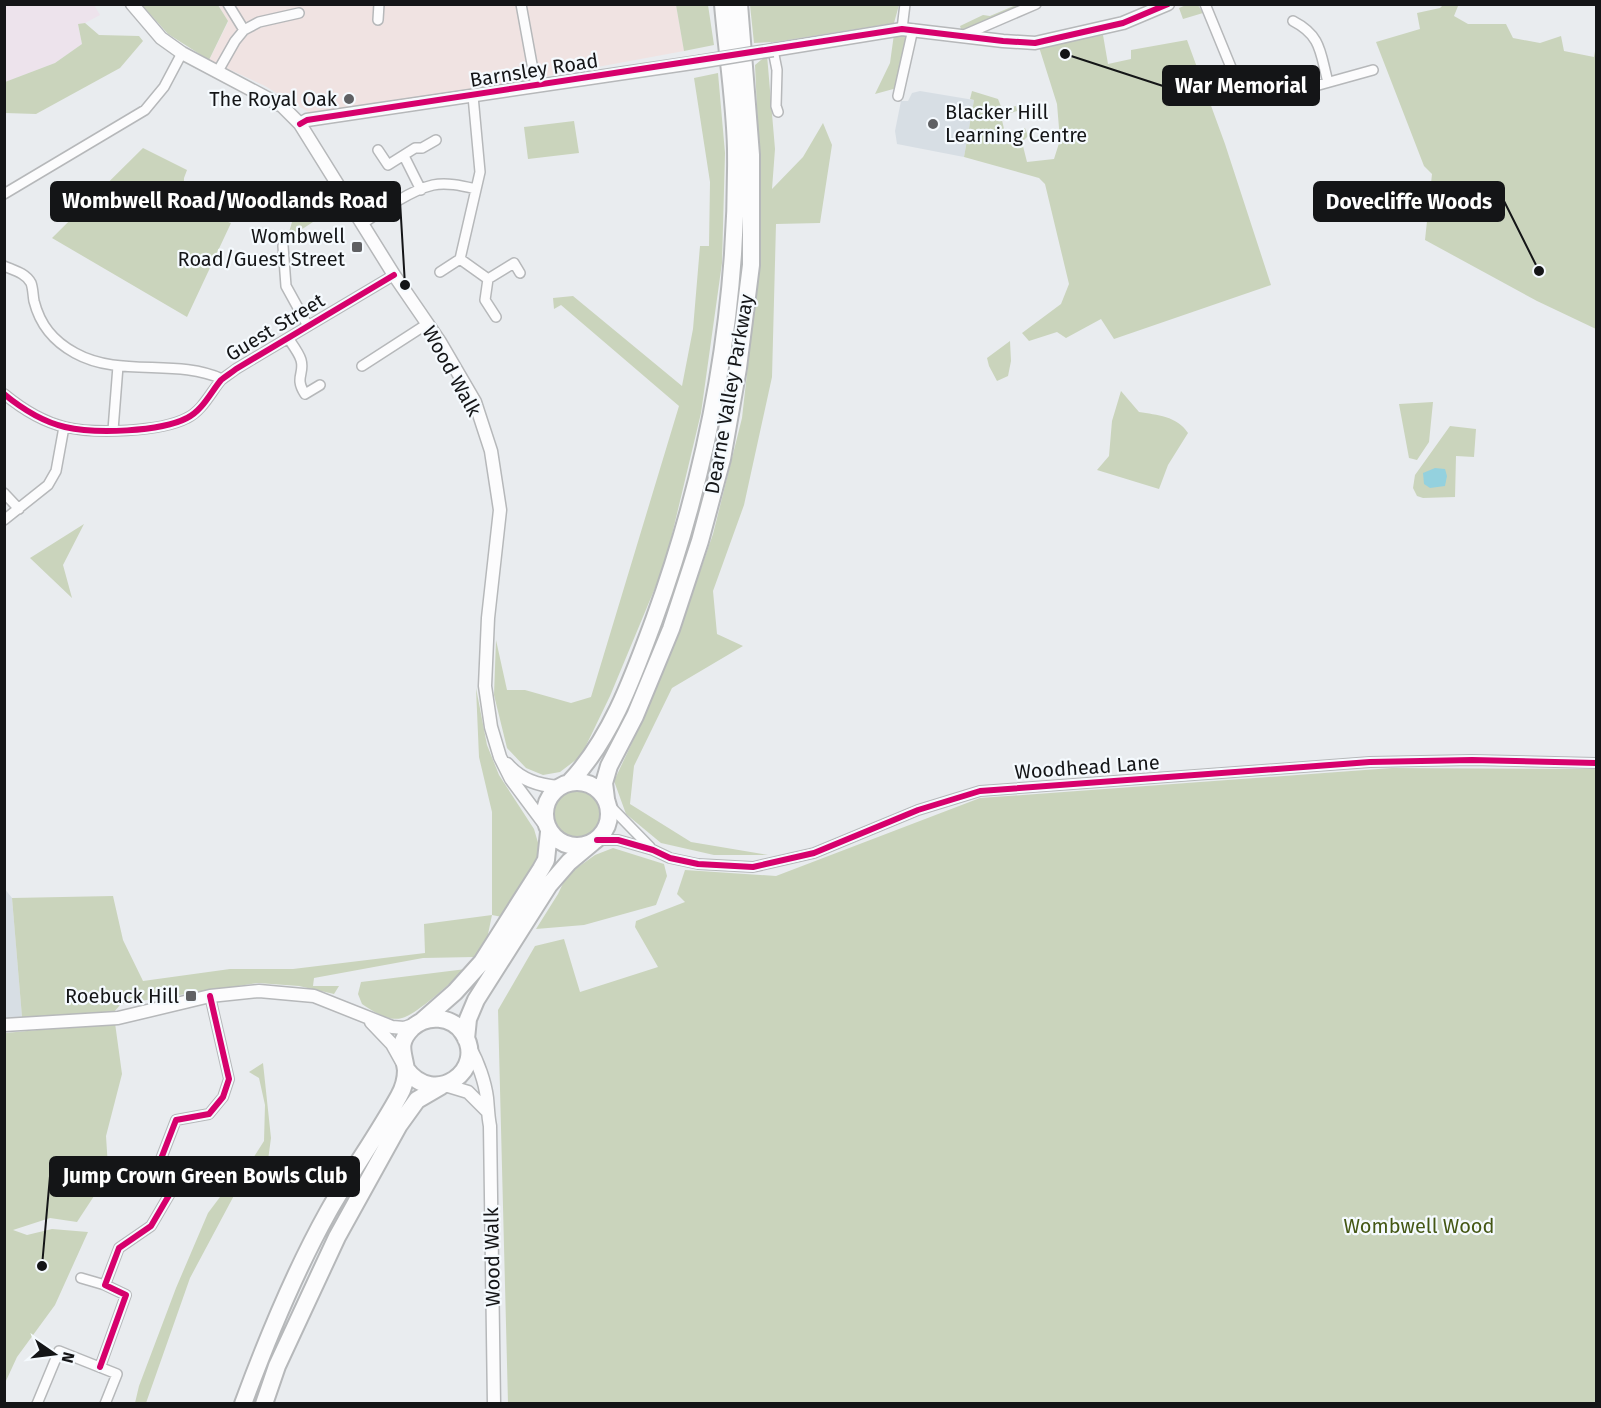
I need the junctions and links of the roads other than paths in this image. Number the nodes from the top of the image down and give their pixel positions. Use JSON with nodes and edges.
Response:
{"nodes":[{"id":1,"x":132,"y":4,"type":"edge"},
{"id":2,"x":228,"y":4,"type":"edge"},
{"id":3,"x":379,"y":4,"type":"edge"},
{"id":4,"x":521,"y":4,"type":"edge"},
{"id":5,"x":723,"y":4,"type":"edge"},
{"id":6,"x":739,"y":4,"type":"edge"},
{"id":7,"x":904,"y":4,"type":"edge"},
{"id":8,"x":1036,"y":4,"type":"edge"},
{"id":9,"x":1168,"y":4,"type":"edge"},
{"id":10,"x":1204,"y":4,"type":"edge"},
{"id":11,"x":299,"y":13,"type":"dead end"},
{"id":12,"x":378,"y":20,"type":"dead end"},
{"id":13,"x":1293,"y":21,"type":"dead end"},
{"id":14,"x":908,"y":29,"type":"junction"},
{"id":15,"x":244,"y":30,"type":"junction"},
{"id":16,"x":963,"y":35,"type":"junction"},
{"id":17,"x":773,"y":50,"type":"junction"},
{"id":18,"x":182,"y":53,"type":"junction"},
{"id":19,"x":1373,"y":70,"type":"dead end"},
{"id":20,"x":218,"y":71,"type":"junction"},
{"id":21,"x":1328,"y":82,"type":"junction"},
{"id":22,"x":536,"y":86,"type":"junction"},
{"id":23,"x":473,"y":96,"type":"junction"},
{"id":24,"x":898,"y":96,"type":"dead end"},
{"id":25,"x":778,"y":112,"type":"dead end"},
{"id":26,"x":300,"y":124,"type":"junction"},
{"id":27,"x":436,"y":140,"type":"dead end"},
{"id":28,"x":378,"y":150,"type":"dead end"},
{"id":29,"x":404,"y":156,"type":"junction"},
{"id":30,"x":6,"y":189,"type":"edge"},
{"id":31,"x":476,"y":189,"type":"junction"},
{"id":32,"x":421,"y":190,"type":"junction"},
{"id":33,"x":362,"y":224,"type":"junction"},
{"id":34,"x":283,"y":246,"type":"dead end"},
{"id":35,"x":460,"y":259,"type":"junction"},
{"id":36,"x":4,"y":266,"type":"edge"},
{"id":37,"x":440,"y":272,"type":"dead end"},
{"id":38,"x":520,"y":273,"type":"dead end"},
{"id":39,"x":394,"y":275,"type":"junction"},
{"id":40,"x":488,"y":279,"type":"junction"},
{"id":41,"x":496,"y":317,"type":"dead end"},
{"id":42,"x":427,"y":324,"type":"junction"},
{"id":43,"x":308,"y":326,"type":"junction"},
{"id":44,"x":288,"y":338,"type":"junction"},
{"id":45,"x":118,"y":366,"type":"junction"},
{"id":46,"x":362,"y":366,"type":"dead end"},
{"id":47,"x":222,"y":380,"type":"junction"},
{"id":48,"x":320,"y":385,"type":"dead end"},
{"id":49,"x":4,"y":394,"type":"edge"},
{"id":50,"x":64,"y":427,"type":"junction"},
{"id":51,"x":113,"y":430,"type":"junction"},
{"id":52,"x":4,"y":493,"type":"edge"},
{"id":53,"x":19,"y":508,"type":"junction"},
{"id":54,"x":4,"y":520,"type":"edge"},
{"id":55,"x":500,"y":757,"type":"junction"},
{"id":56,"x":1596,"y":763,"type":"edge"},
{"id":57,"x":563,"y":785,"type":"junction"},
{"id":58,"x":607,"y":802,"type":"junction"},
{"id":59,"x":548,"y":829,"type":"junction"},
{"id":60,"x":595,"y":841,"type":"junction"},
{"id":61,"x":653,"y":850,"type":"junction"},
{"id":62,"x":210,"y":996,"type":"junction"},
{"id":63,"x":368,"y":1019,"type":"junction"},
{"id":64,"x":421,"y":1022,"type":"junction"},
{"id":65,"x":4,"y":1025,"type":"edge"},
{"id":66,"x":467,"y":1042,"type":"junction"},
{"id":67,"x":405,"y":1067,"type":"junction"},
{"id":68,"x":444,"y":1085,"type":"junction"},
{"id":69,"x":487,"y":1111,"type":"junction"},
{"id":70,"x":81,"y":1278,"type":"dead end"},
{"id":71,"x":105,"y":1285,"type":"junction"},
{"id":72,"x":100,"y":1368,"type":"junction"},
{"id":73,"x":37,"y":1404,"type":"edge"},
{"id":74,"x":105,"y":1404,"type":"edge"},
{"id":75,"x":243,"y":1404,"type":"edge"},
{"id":76,"x":264,"y":1404,"type":"edge"},
{"id":77,"x":494,"y":1404,"type":"edge"}],
"edges":[{"from":1,"to":18,"type":"main road","name":"Wood Walk"},
{"from":2,"to":15,"type":"street"},
{"from":3,"to":12,"type":"street"},
{"from":4,"to":22,"type":"street"},
{"from":5,"to":57,"type":"highway","name":"Dearne Valley Parkway"},
{"from":6,"to":58,"type":"highway","name":"Dearne Valley Parkway"},
{"from":7,"to":14,"type":"street"},
{"from":8,"to":16,"type":"street"},
{"from":9,"to":16,"type":"main road","name":"Barnsley Road"},
{"from":10,"to":21,"type":"street"},
{"from":11,"to":15,"type":"street"},
{"from":13,"to":21,"type":"street"},
{"from":14,"to":16,"type":"main road","name":"Barnsley Road"},
{"from":14,"to":17,"type":"main road","name":"Barnsley Road"},
{"from":14,"to":24,"type":"street"},
{"from":15,"to":20,"type":"street"},
{"from":17,"to":22,"type":"main road","name":"Barnsley Road","bridge":true},
{"from":17,"to":25,"type":"street"},
{"from":18,"to":20,"type":"main road","name":"Wood Walk"},
{"from":18,"to":30,"type":"street"},
{"from":19,"to":21,"type":"street"},
{"from":20,"to":26,"type":"main road","name":"Wood Walk"},
{"from":22,"to":23,"type":"main road","name":"Barnsley Road"},
{"from":23,"to":26,"type":"main road","name":"Barnsley Road"},
{"from":23,"to":31,"type":"street"},
{"from":26,"to":33,"type":"main road","name":"Wood Walk"},
{"from":27,"to":29,"type":"street"},
{"from":28,"to":29,"type":"street"},
{"from":29,"to":32,"type":"street"},
{"from":31,"to":32,"type":"street"},
{"from":31,"to":35,"type":"street"},
{"from":32,"to":33,"type":"street"},
{"from":33,"to":39,"type":"main road","name":"Wood Walk"},
{"from":34,"to":43,"type":"street"},
{"from":35,"to":37,"type":"street"},
{"from":35,"to":40,"type":"street"},
{"from":36,"to":45,"type":"street","name":"Guest Street"},
{"from":38,"to":40,"type":"street"},
{"from":39,"to":42,"type":"main road","name":"Wood Walk"},
{"from":39,"to":43,"type":"street","name":"Guest Street"},
{"from":40,"to":41,"type":"street"},
{"from":42,"to":46,"type":"street"},
{"from":42,"to":55,"type":"main road","name":"Wood Walk"},
{"from":43,"to":44,"type":"street","name":"Guest Street"},
{"from":44,"to":47,"type":"street","name":"Guest Street"},
{"from":44,"to":48,"type":"street"},
{"from":45,"to":47,"type":"street","name":"Guest Street"},
{"from":45,"to":51,"type":"street"},
{"from":47,"to":51,"type":"street","name":"Guest Street"},
{"from":49,"to":50,"type":"street","name":"Guest Street"},
{"from":50,"to":51,"type":"street","name":"Guest Street"},
{"from":50,"to":53,"type":"street"},
{"from":52,"to":53,"type":"street"},
{"from":53,"to":54,"type":"street"},
{"from":55,"to":57,"type":"main road"},
{"from":55,"to":59,"type":"main road","name":"Wood Walk"},
{"from":56,"to":61,"type":"street","name":"Woodhead Lane"},
{"from":57,"to":58,"type":"highway"},
{"from":57,"to":59,"type":"highway"},
{"from":58,"to":60,"type":"highway"},
{"from":58,"to":61,"type":"street","name":"Woodhead Lane"},
{"from":59,"to":60,"type":"highway"},
{"from":59,"to":64,"type":"highway"},
{"from":60,"to":61,"type":"street","name":"Woodhead Lane"},
{"from":60,"to":66,"type":"highway"},
{"from":62,"to":63,"type":"main road"},
{"from":62,"to":65,"type":"main road"},
{"from":62,"to":71,"type":"street"},
{"from":63,"to":64,"type":"main road"},
{"from":63,"to":67,"type":"main road"},
{"from":64,"to":66,"type":"highway"},
{"from":64,"to":67,"type":"highway"},
{"from":66,"to":68,"type":"highway"},
{"from":66,"to":69,"type":"main road","name":"Wood Walk"},
{"from":67,"to":68,"type":"highway"},
{"from":67,"to":75,"type":"highway"},
{"from":68,"to":69,"type":"main road"},
{"from":68,"to":76,"type":"highway"},
{"from":69,"to":77,"type":"main road","name":"Wood Walk"},
{"from":70,"to":71,"type":"street"},
{"from":71,"to":72,"type":"street"},
{"from":72,"to":73,"type":"street"},
{"from":72,"to":74,"type":"street"}]}
